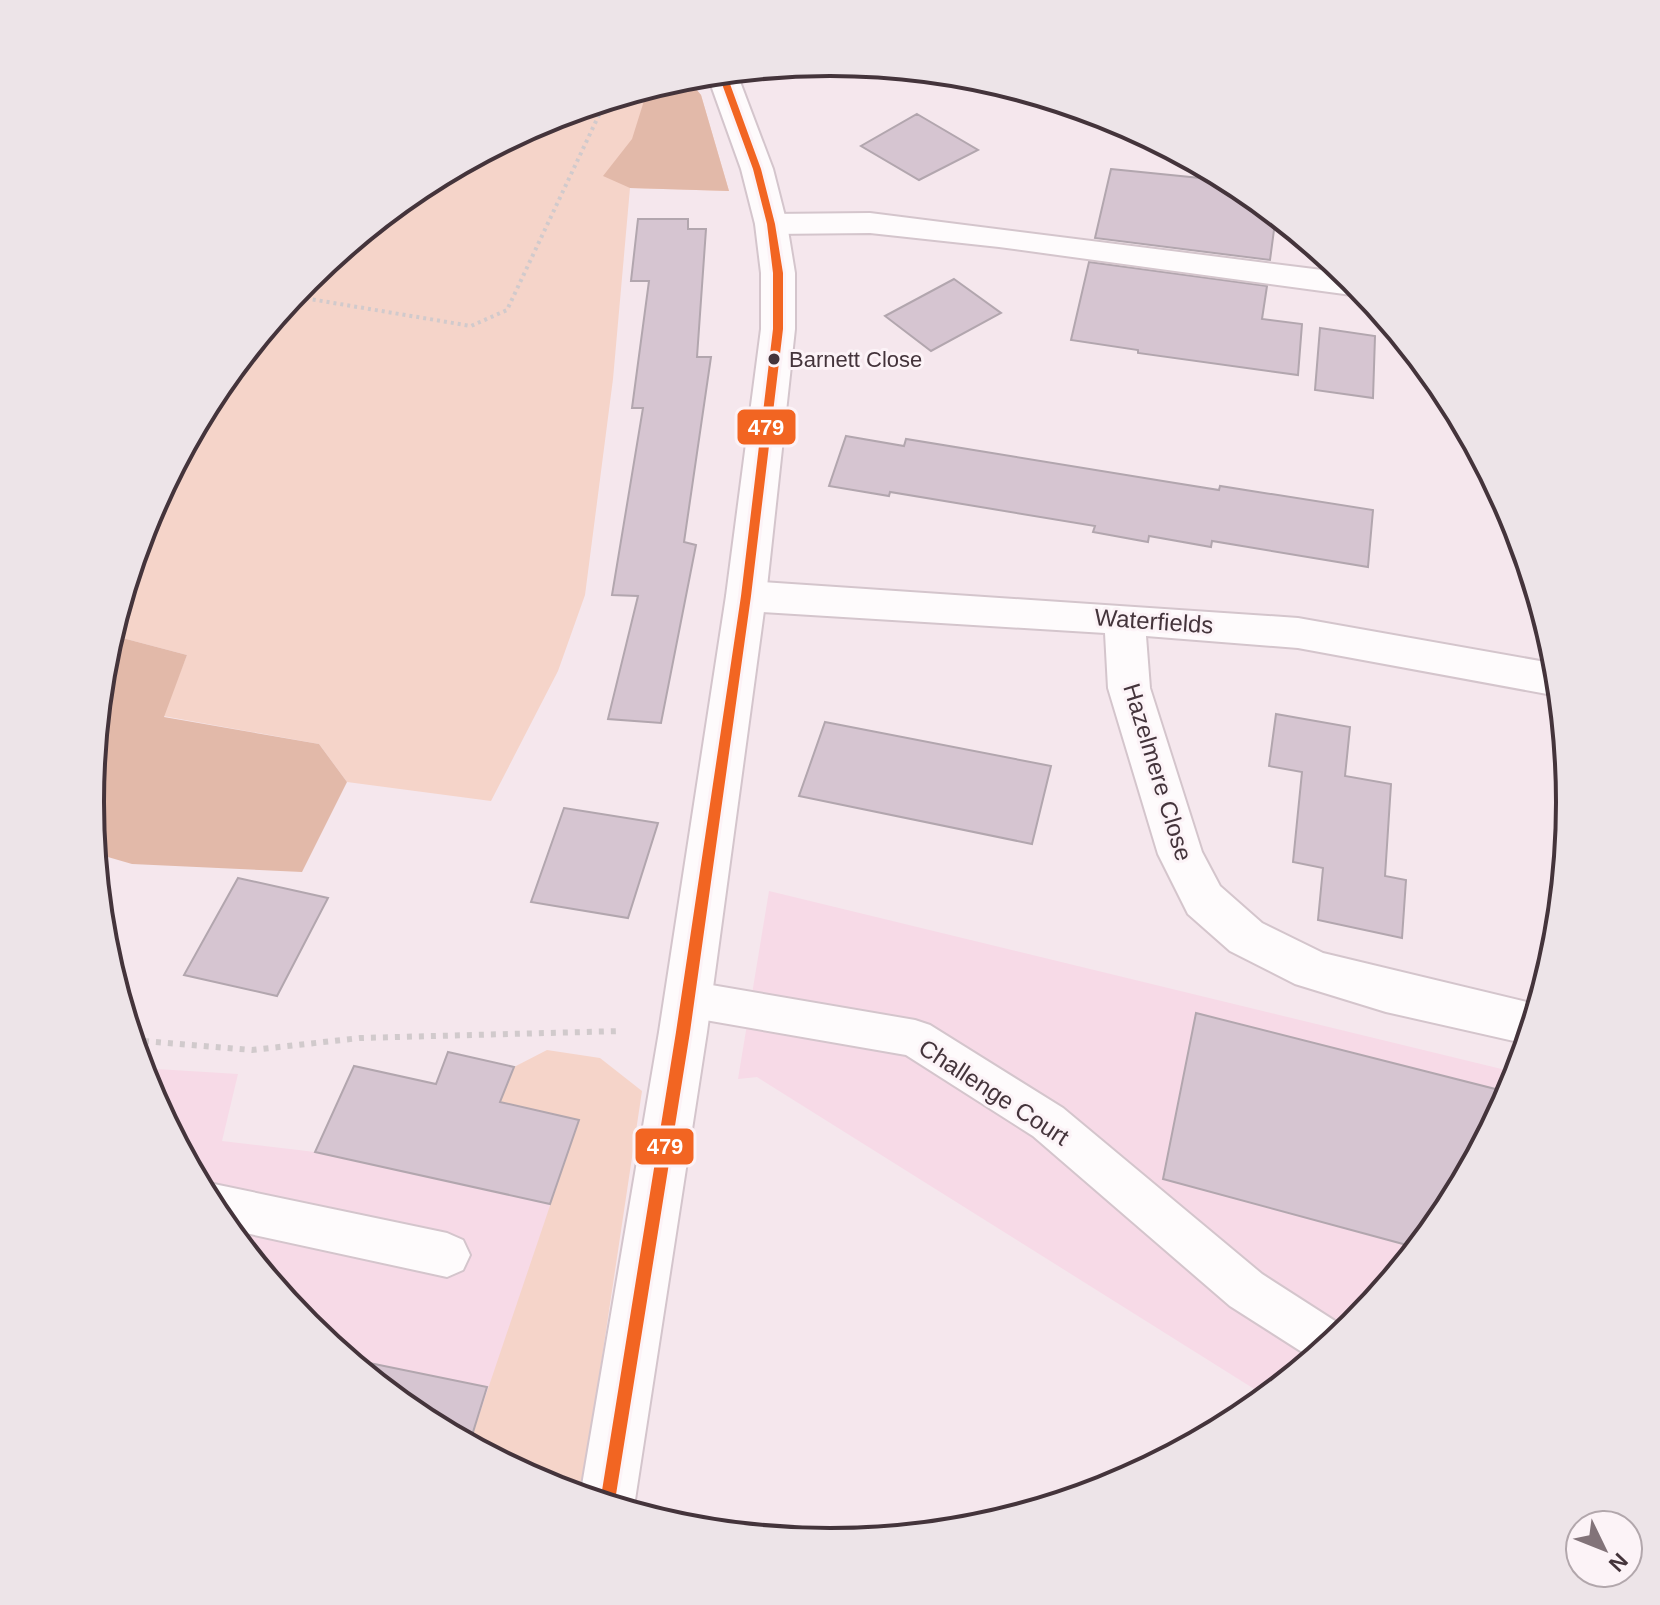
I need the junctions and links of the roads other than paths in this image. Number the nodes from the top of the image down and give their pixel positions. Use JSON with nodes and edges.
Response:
{"nodes":[{"id":1,"x":726,"y":84,"type":"edge"},
{"id":2,"x":771,"y":224,"type":"junction"},
{"id":3,"x":1337,"y":282,"type":"edge"},
{"id":4,"x":746,"y":596,"type":"junction"},
{"id":5,"x":1124,"y":619,"type":"junction"},
{"id":6,"x":1545,"y":678,"type":"edge"},
{"id":7,"x":685,"y":1016,"type":"junction"},
{"id":8,"x":1522,"y":1022,"type":"edge"},
{"id":9,"x":227,"y":1208,"type":"edge"},
{"id":10,"x":447,"y":1255,"type":"dead end"},
{"id":11,"x":1321,"y":1337,"type":"edge"},
{"id":12,"x":609,"y":1494,"type":"edge"}],
"edges":[{"from":1,"to":2,"type":"street"},
{"from":2,"to":3,"type":"street"},
{"from":2,"to":4,"type":"street"},
{"from":4,"to":5,"type":"street","name":"Waterfields"},
{"from":4,"to":7,"type":"street"},
{"from":5,"to":6,"type":"street","name":"Waterfields"},
{"from":5,"to":8,"type":"street","name":"Hazelmere Close"},
{"from":7,"to":11,"type":"lane","name":"Challenge Court"},
{"from":7,"to":12,"type":"street"},
{"from":9,"to":10,"type":"lane"}]}
